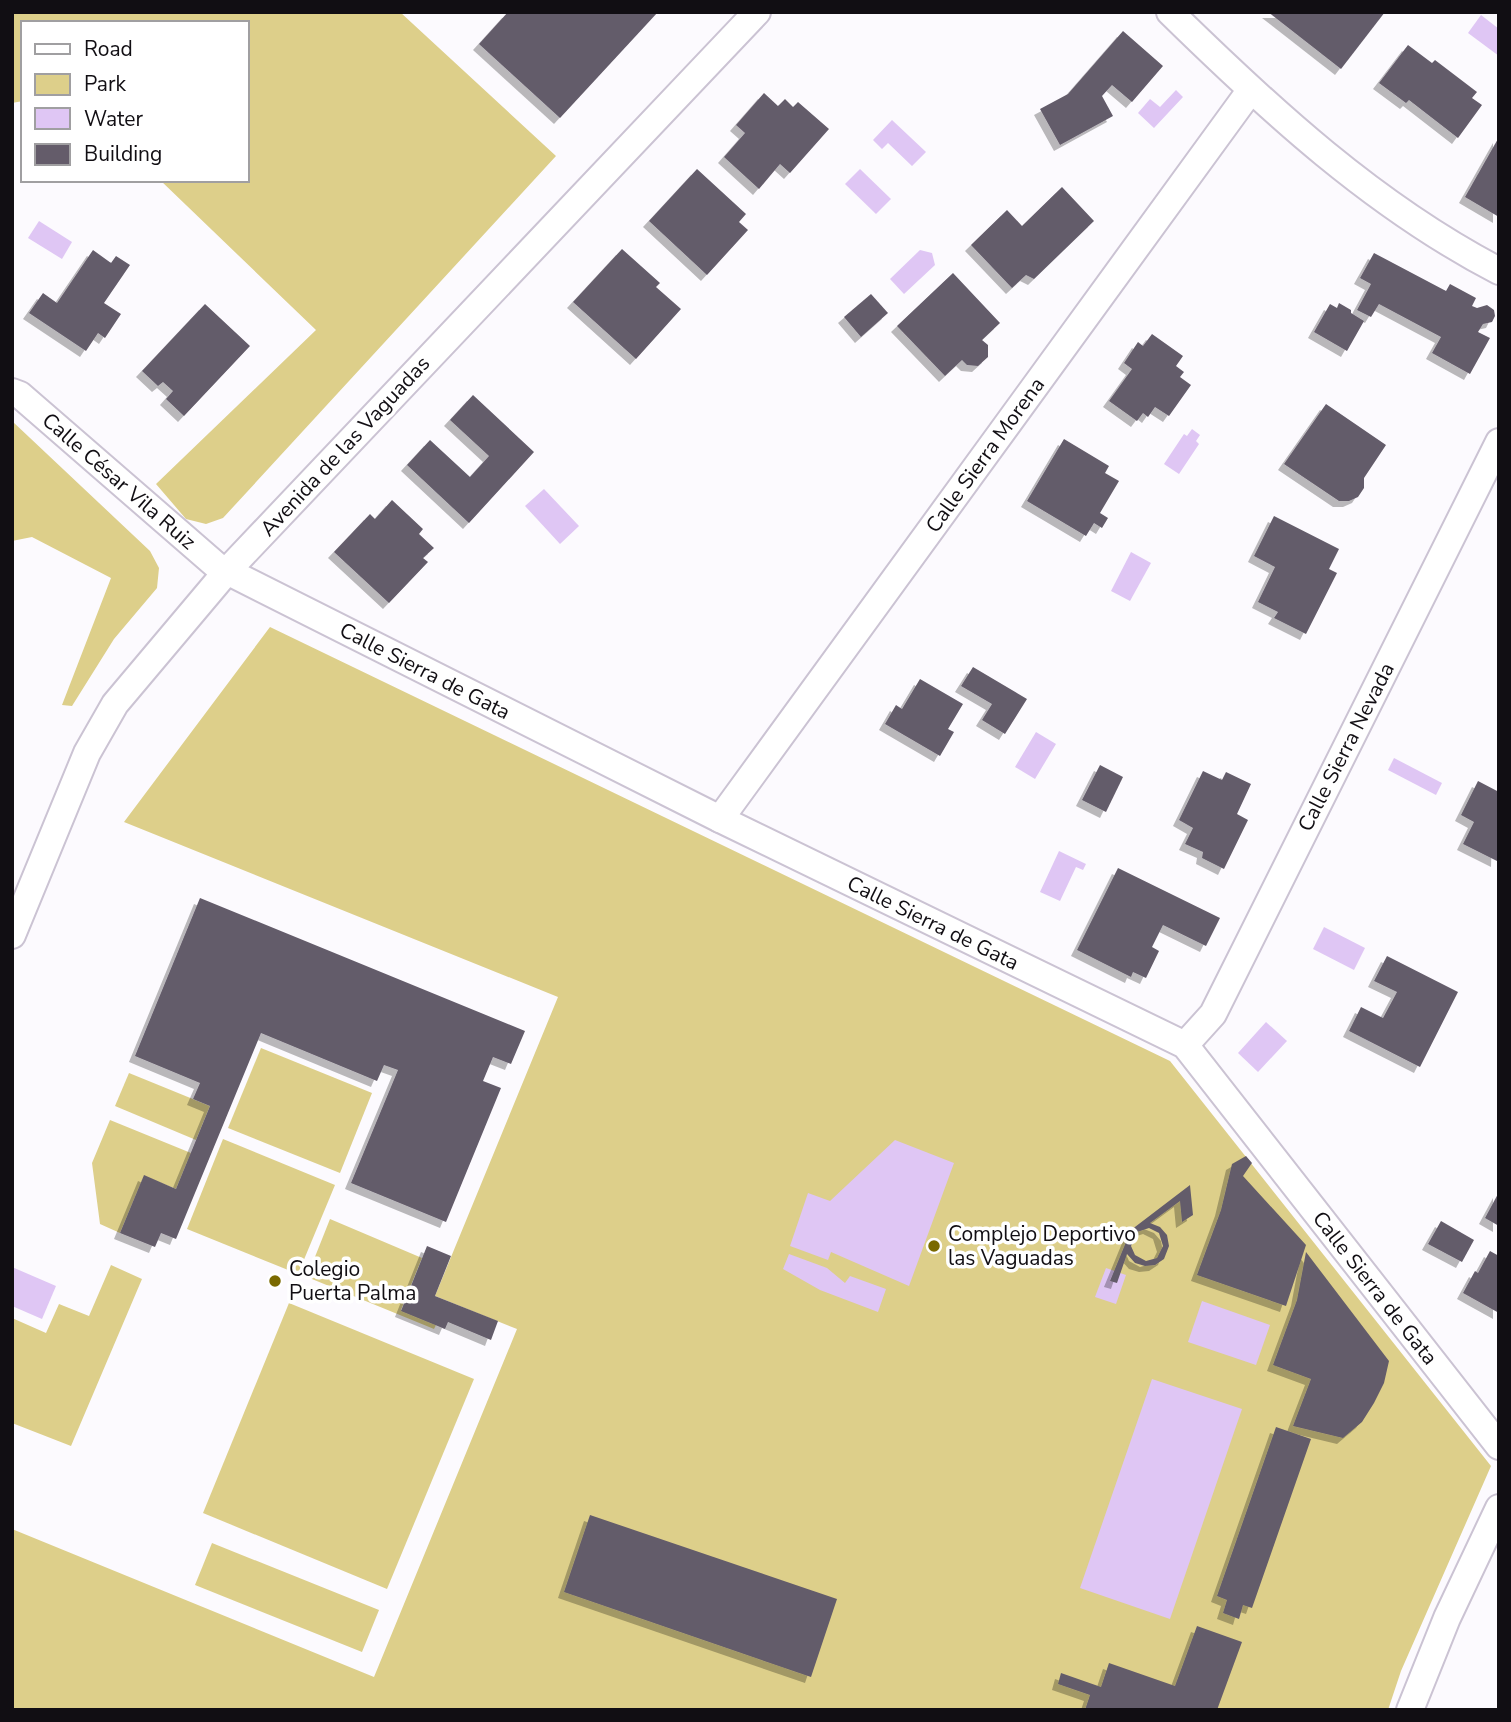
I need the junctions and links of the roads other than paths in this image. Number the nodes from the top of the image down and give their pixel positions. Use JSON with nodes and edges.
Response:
{"nodes":[{"id":1,"x":757,"y":12,"type":"edge"},
{"id":2,"x":1170,"y":12,"type":"edge"},
{"id":3,"x":1250,"y":91,"type":"junction"},
{"id":4,"x":1499,"y":271,"type":"edge"},
{"id":5,"x":12,"y":391,"type":"edge"},
{"id":6,"x":1499,"y":442,"type":"edge"},
{"id":7,"x":227,"y":571,"type":"junction"},
{"id":8,"x":720,"y":819,"type":"junction"},
{"id":9,"x":12,"y":934,"type":"edge"},
{"id":10,"x":1185,"y":1045,"type":"junction"},
{"id":11,"x":1499,"y":1446,"type":"edge"},
{"id":12,"x":1499,"y":1508,"type":"edge"},
{"id":13,"x":1410,"y":1710,"type":"edge"}],
"edges":[{"from":1,"to":7,"type":"street","name":"Avenida de las Vaguadas"},
{"from":2,"to":3,"type":"street"},
{"from":3,"to":4,"type":"street"},
{"from":3,"to":8,"type":"street","name":"Calle Sierra Morena"},
{"from":5,"to":7,"type":"street","name":"Calle César Vila Ruiz"},
{"from":6,"to":10,"type":"street","name":"Calle Sierra Nevada"},
{"from":7,"to":8,"type":"street","name":"Calle Sierra de Gata"},
{"from":7,"to":9,"type":"street","name":"Avenida de las Vaguadas"},
{"from":8,"to":10,"type":"street","name":"Calle Sierra de Gata"},
{"from":10,"to":11,"type":"street","name":"Calle Sierra de Gata"},
{"from":12,"to":13,"type":"street"}]}
